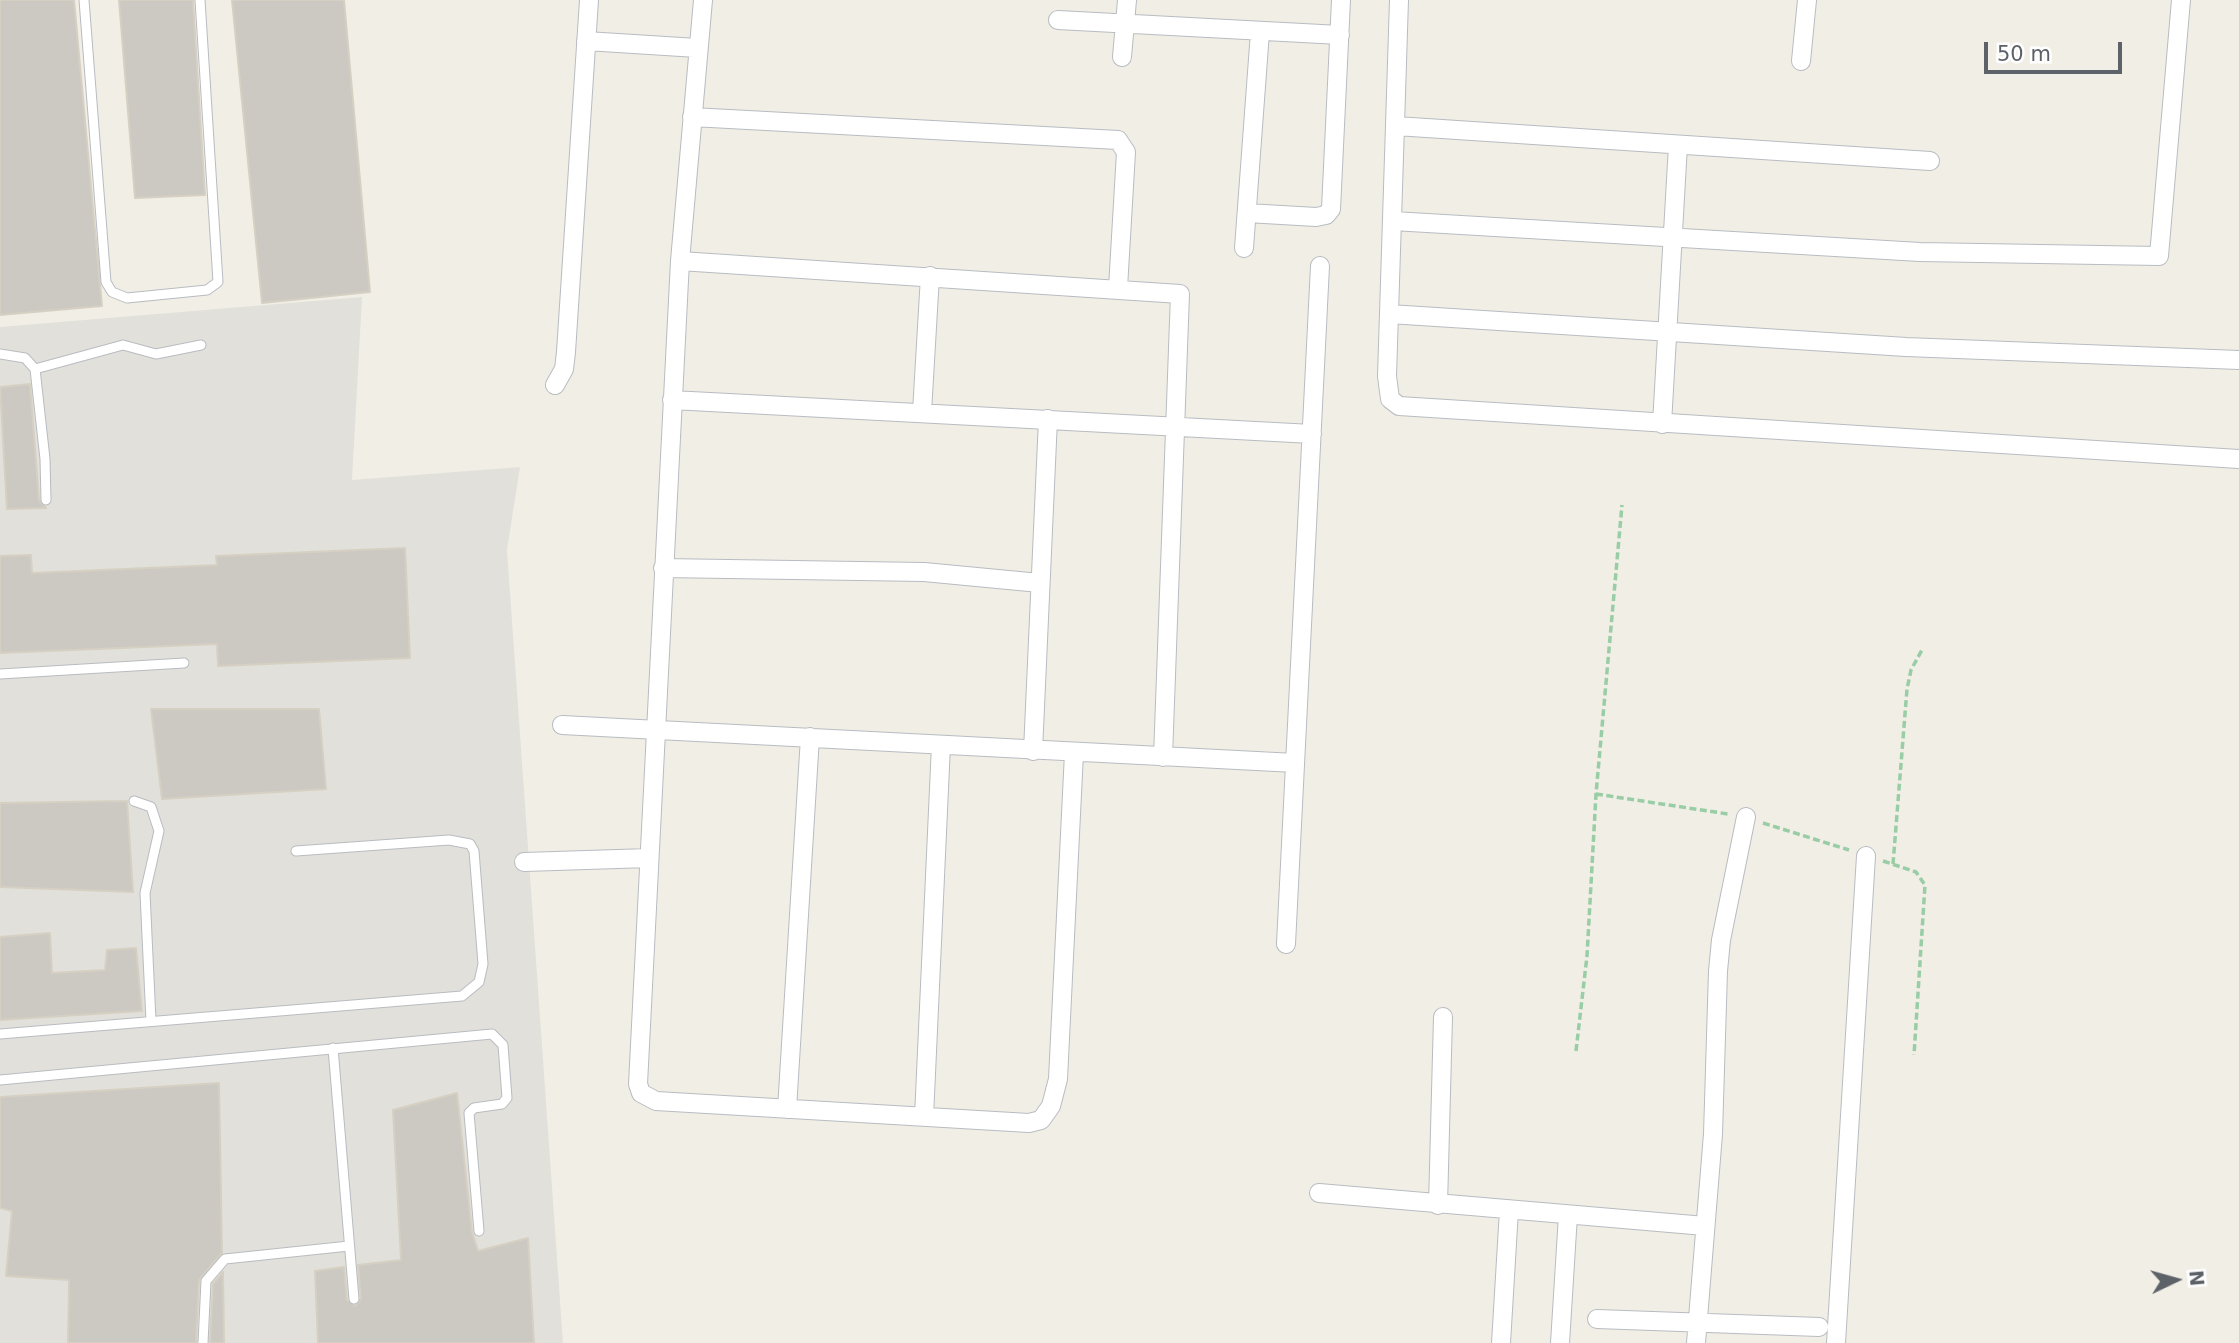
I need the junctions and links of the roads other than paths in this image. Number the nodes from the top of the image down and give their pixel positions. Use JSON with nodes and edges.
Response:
{"nodes":[{"id":1,"x":84,"y":0,"type":"edge"},
{"id":2,"x":200,"y":0,"type":"edge"},
{"id":3,"x":589,"y":0,"type":"edge"},
{"id":4,"x":703,"y":0,"type":"edge"},
{"id":5,"x":1126,"y":0,"type":"edge"},
{"id":6,"x":1341,"y":0,"type":"edge"},
{"id":7,"x":1399,"y":0,"type":"edge"},
{"id":8,"x":1807,"y":0,"type":"edge"},
{"id":9,"x":2181,"y":0,"type":"edge"},
{"id":10,"x":1058,"y":20,"type":"dead end"},
{"id":11,"x":1125,"y":24,"type":"junction"},
{"id":12,"x":1261,"y":32,"type":"junction"},
{"id":13,"x":1340,"y":35,"type":"junction"},
{"id":14,"x":586,"y":41,"type":"junction"},
{"id":15,"x":697,"y":48,"type":"junction"},
{"id":16,"x":1122,"y":57,"type":"dead end"},
{"id":17,"x":1801,"y":61,"type":"dead end"},
{"id":18,"x":692,"y":117,"type":"junction"},
{"id":19,"x":1396,"y":127,"type":"junction"},
{"id":20,"x":1678,"y":145,"type":"junction"},
{"id":21,"x":1930,"y":161,"type":"dead end"},
{"id":22,"x":1247,"y":213,"type":"junction"},
{"id":23,"x":1393,"y":221,"type":"junction"},
{"id":24,"x":1673,"y":237,"type":"junction"},
{"id":25,"x":1244,"y":248,"type":"dead end"},
{"id":26,"x":680,"y":261,"type":"junction"},
{"id":27,"x":1320,"y":266,"type":"dead end"},
{"id":28,"x":930,"y":276,"type":"junction"},
{"id":29,"x":1118,"y":288,"type":"junction"},
{"id":30,"x":1389,"y":314,"type":"junction"},
{"id":31,"x":1668,"y":332,"type":"junction"},
{"id":32,"x":201,"y":345,"type":"dead end"},
{"id":33,"x":0,"y":354,"type":"edge"},
{"id":34,"x":2239,"y":360,"type":"edge"},
{"id":35,"x":36,"y":369,"type":"junction"},
{"id":36,"x":555,"y":385,"type":"dead end"},
{"id":37,"x":672,"y":400,"type":"junction"},
{"id":38,"x":922,"y":412,"type":"junction"},
{"id":39,"x":1048,"y":419,"type":"junction"},
{"id":40,"x":1662,"y":424,"type":"junction"},
{"id":41,"x":1177,"y":426,"type":"junction"},
{"id":42,"x":1312,"y":434,"type":"junction"},
{"id":43,"x":2239,"y":459,"type":"edge"},
{"id":44,"x":46,"y":500,"type":"dead end"},
{"id":45,"x":663,"y":568,"type":"junction"},
{"id":46,"x":1040,"y":583,"type":"junction"},
{"id":47,"x":184,"y":663,"type":"dead end"},
{"id":48,"x":0,"y":674,"type":"edge"},
{"id":49,"x":562,"y":725,"type":"dead end"},
{"id":50,"x":656,"y":728,"type":"junction"},
{"id":51,"x":810,"y":737,"type":"junction"},
{"id":52,"x":941,"y":745,"type":"junction"},
{"id":53,"x":1033,"y":751,"type":"junction"},
{"id":54,"x":1074,"y":753,"type":"junction"},
{"id":55,"x":1163,"y":757,"type":"junction"},
{"id":56,"x":1295,"y":763,"type":"junction"},
{"id":57,"x":134,"y":801,"type":"dead end"},
{"id":58,"x":1746,"y":817,"type":"road end"},
{"id":59,"x":296,"y":851,"type":"dead end"},
{"id":60,"x":1866,"y":856,"type":"road end"},
{"id":61,"x":649,"y":858,"type":"junction"},
{"id":62,"x":524,"y":862,"type":"dead end"},
{"id":63,"x":1286,"y":944,"type":"dead end"},
{"id":64,"x":1443,"y":1017,"type":"dead end"},
{"id":65,"x":150,"y":1021,"type":"junction"},
{"id":66,"x":0,"y":1034,"type":"edge"},
{"id":67,"x":333,"y":1048,"type":"junction"},
{"id":68,"x":0,"y":1080,"type":"edge"},
{"id":69,"x":787,"y":1109,"type":"junction"},
{"id":70,"x":924,"y":1117,"type":"junction"},
{"id":71,"x":1319,"y":1193,"type":"dead end"},
{"id":72,"x":1438,"y":1205,"type":"junction"},
{"id":73,"x":1509,"y":1210,"type":"junction"},
{"id":74,"x":1568,"y":1215,"type":"junction"},
{"id":75,"x":1706,"y":1226,"type":"junction"},
{"id":76,"x":479,"y":1231,"type":"dead end"},
{"id":77,"x":349,"y":1246,"type":"junction"},
{"id":78,"x":354,"y":1299,"type":"dead end"},
{"id":79,"x":1597,"y":1319,"type":"dead end"},
{"id":80,"x":1819,"y":1327,"type":"dead end"},
{"id":81,"x":1697,"y":1334,"type":"edge"},
{"id":82,"x":203,"y":1343,"type":"edge"},
{"id":83,"x":1501,"y":1343,"type":"edge"},
{"id":84,"x":1560,"y":1343,"type":"edge"},
{"id":85,"x":1836,"y":1343,"type":"edge"}],
"edges":[{"from":1,"to":2,"type":"lane"},
{"from":3,"to":14,"type":"street"},
{"from":4,"to":15,"type":"street"},
{"from":5,"to":11,"type":"street"},
{"from":6,"to":13,"type":"street"},
{"from":7,"to":19,"type":"street"},
{"from":8,"to":17,"type":"street"},
{"from":9,"to":24,"type":"street"},
{"from":10,"to":11,"type":"street"},
{"from":11,"to":12,"type":"street"},
{"from":11,"to":16,"type":"street"},
{"from":12,"to":13,"type":"street"},
{"from":12,"to":22,"type":"street"},
{"from":13,"to":22,"type":"street"},
{"from":14,"to":15,"type":"street"},
{"from":14,"to":36,"type":"street"},
{"from":15,"to":18,"type":"street"},
{"from":18,"to":26,"type":"street"},
{"from":18,"to":29,"type":"street"},
{"from":19,"to":20,"type":"street"},
{"from":19,"to":23,"type":"street"},
{"from":20,"to":21,"type":"street"},
{"from":20,"to":24,"type":"street"},
{"from":22,"to":25,"type":"street"},
{"from":23,"to":24,"type":"street"},
{"from":23,"to":30,"type":"street"},
{"from":24,"to":31,"type":"street"},
{"from":26,"to":28,"type":"street"},
{"from":26,"to":37,"type":"street"},
{"from":27,"to":42,"type":"street"},
{"from":28,"to":29,"type":"street"},
{"from":28,"to":38,"type":"street"},
{"from":29,"to":41,"type":"street"},
{"from":30,"to":31,"type":"street"},
{"from":30,"to":40,"type":"street"},
{"from":31,"to":34,"type":"street"},
{"from":31,"to":40,"type":"street"},
{"from":32,"to":35,"type":"lane"},
{"from":33,"to":35,"type":"lane"},
{"from":35,"to":44,"type":"lane"},
{"from":37,"to":38,"type":"street"},
{"from":37,"to":45,"type":"street"},
{"from":38,"to":39,"type":"street"},
{"from":39,"to":41,"type":"street"},
{"from":39,"to":46,"type":"street"},
{"from":40,"to":43,"type":"street"},
{"from":41,"to":42,"type":"street"},
{"from":41,"to":55,"type":"street"},
{"from":42,"to":56,"type":"street"},
{"from":45,"to":46,"type":"street"},
{"from":45,"to":50,"type":"street"},
{"from":46,"to":53,"type":"street"},
{"from":47,"to":48,"type":"lane"},
{"from":49,"to":50,"type":"street"},
{"from":50,"to":51,"type":"street"},
{"from":50,"to":61,"type":"street"},
{"from":51,"to":52,"type":"street"},
{"from":51,"to":69,"type":"street"},
{"from":52,"to":53,"type":"street"},
{"from":52,"to":70,"type":"street"},
{"from":53,"to":54,"type":"street"},
{"from":54,"to":55,"type":"street"},
{"from":54,"to":70,"type":"street"},
{"from":55,"to":56,"type":"street"},
{"from":56,"to":63,"type":"street"},
{"from":57,"to":65,"type":"lane"},
{"from":58,"to":75,"type":"street"},
{"from":59,"to":65,"type":"lane"},
{"from":60,"to":85,"type":"street"},
{"from":61,"to":62,"type":"street"},
{"from":61,"to":69,"type":"street"},
{"from":64,"to":72,"type":"street"},
{"from":65,"to":66,"type":"lane"},
{"from":67,"to":68,"type":"lane"},
{"from":67,"to":76,"type":"lane"},
{"from":67,"to":77,"type":"lane"},
{"from":69,"to":70,"type":"street"},
{"from":71,"to":72,"type":"street"},
{"from":72,"to":73,"type":"street"},
{"from":73,"to":74,"type":"street"},
{"from":73,"to":83,"type":"street"},
{"from":74,"to":75,"type":"street"},
{"from":74,"to":84,"type":"street"},
{"from":75,"to":81,"type":"street"},
{"from":77,"to":78,"type":"lane"},
{"from":77,"to":82,"type":"lane"},
{"from":79,"to":81,"type":"street"},
{"from":80,"to":81,"type":"street"}]}
